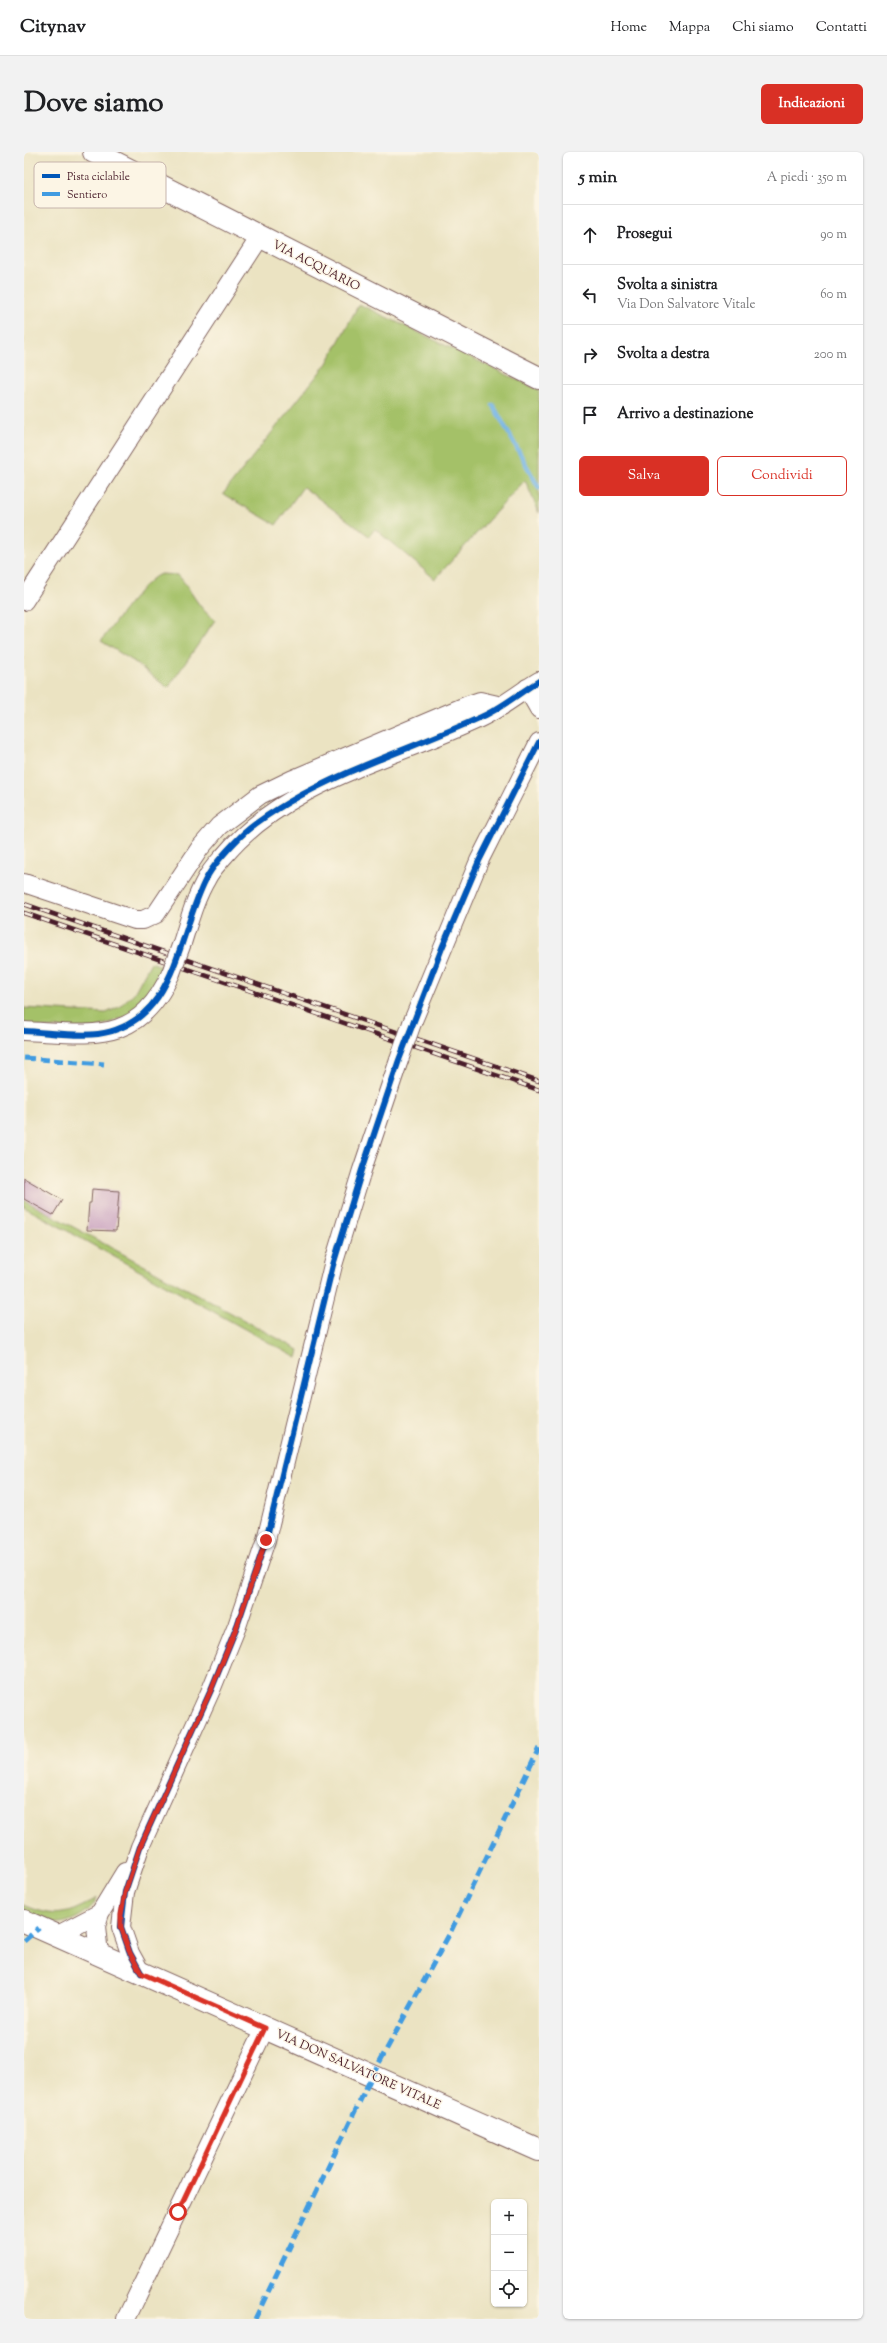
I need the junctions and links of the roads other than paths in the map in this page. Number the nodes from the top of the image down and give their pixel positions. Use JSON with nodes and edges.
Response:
{"nodes":[{"id":1,"x":94,"y":152,"type":"edge"},
{"id":2,"x":114,"y":162,"type":"edge"},
{"id":3,"x":166,"y":189,"type":"edge"},
{"id":4,"x":260,"y":237,"type":"junction"},
{"id":5,"x":539,"y":378,"type":"edge"},
{"id":6,"x":24,"y":601,"type":"edge"},
{"id":7,"x":533,"y":684,"type":"edge"},
{"id":8,"x":502,"y":706,"type":"junction"},
{"id":9,"x":539,"y":709,"type":"edge"},
{"id":10,"x":539,"y":742,"type":"edge"},
{"id":11,"x":24,"y":883,"type":"edge"},
{"id":12,"x":24,"y":1031,"type":"edge"},
{"id":13,"x":140,"y":1847,"type":"junction"},
{"id":14,"x":100,"y":1913,"type":"junction"},
{"id":15,"x":24,"y":1921,"type":"edge"},
{"id":16,"x":58,"y":1935,"type":"junction"},
{"id":17,"x":124,"y":1935,"type":"junction"},
{"id":18,"x":99,"y":1954,"type":"junction"},
{"id":19,"x":141,"y":1973,"type":"junction"},
{"id":20,"x":265,"y":2028,"type":"junction"},
{"id":21,"x":539,"y":2150,"type":"edge"},
{"id":22,"x":126,"y":2319,"type":"edge"}],
"edges":[{"from":1,"to":2,"type":"street","name":"VIA ACQUARIO"},
{"from":3,"to":4,"type":"street","name":"VIA ACQUARIO"},
{"from":4,"to":5,"type":"street","name":"VIA ACQUARIO"},
{"from":4,"to":6,"type":"street"},
{"from":7,"to":8,"type":"street"},
{"from":7,"to":9,"type":"street"},
{"from":8,"to":11,"type":"street"},
{"from":8,"to":12,"type":"street","bridge":true},
{"from":10,"to":13,"type":"street","bridge":true},
{"from":13,"to":14,"type":"street"},
{"from":13,"to":17,"type":"street"},
{"from":14,"to":16,"type":"street"},
{"from":14,"to":18,"type":"street"},
{"from":15,"to":16,"type":"street","name":"VIA DON SALVATORE VITALE"},
{"from":16,"to":18,"type":"street","name":"VIA DON SALVATORE VITALE"},
{"from":17,"to":18,"type":"street"},
{"from":17,"to":19,"type":"street"},
{"from":18,"to":19,"type":"street","name":"VIA DON SALVATORE VITALE"},
{"from":19,"to":20,"type":"street","name":"VIA DON SALVATORE VITALE"},
{"from":20,"to":21,"type":"street","name":"VIA DON SALVATORE VITALE"},
{"from":20,"to":22,"type":"street"}]}
